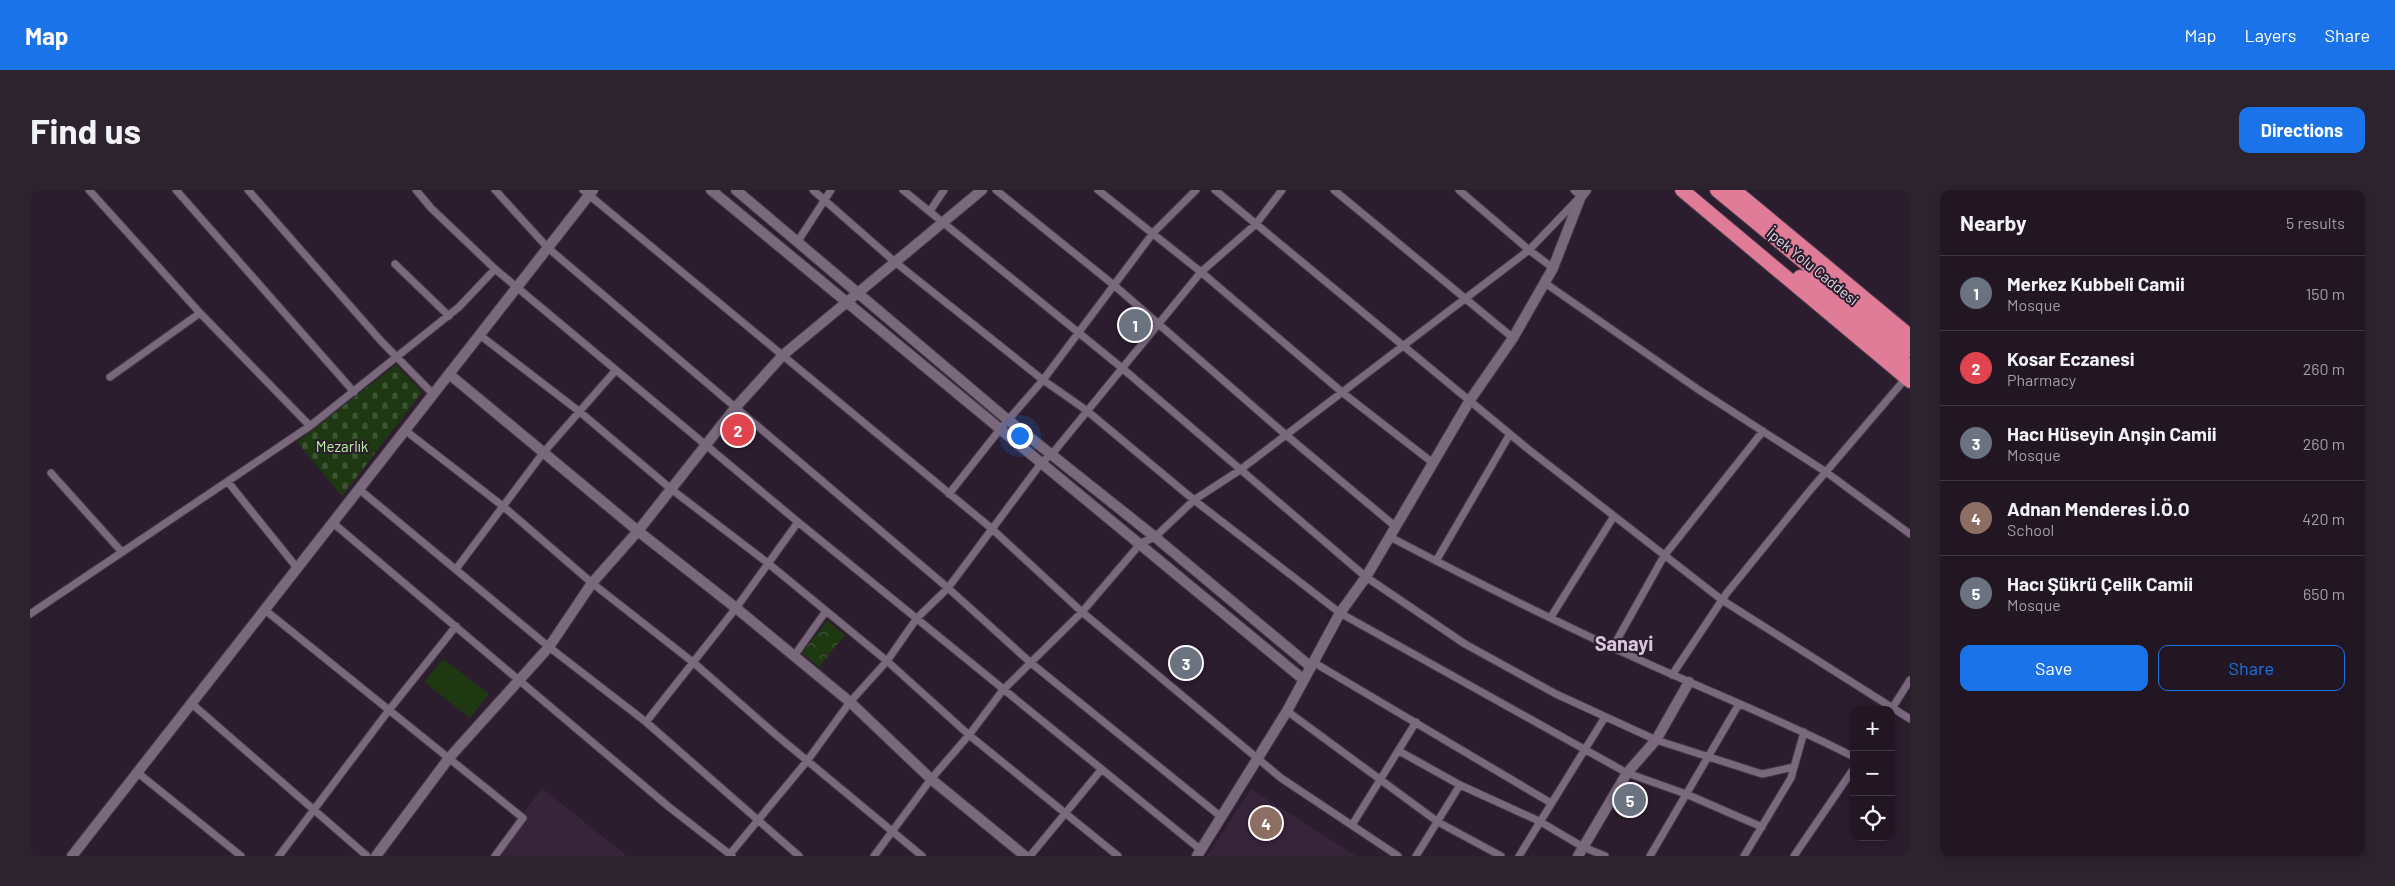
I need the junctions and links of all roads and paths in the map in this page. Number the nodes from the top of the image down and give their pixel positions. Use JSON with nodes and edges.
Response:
{"nodes":[{"id":1,"x":89,"y":190,"type":"edge"},
{"id":2,"x":176,"y":190,"type":"edge"},
{"id":3,"x":248,"y":190,"type":"edge"},
{"id":4,"x":416,"y":190,"type":"edge"},
{"id":5,"x":495,"y":190,"type":"edge"},
{"id":6,"x":711,"y":190,"type":"edge"},
{"id":7,"x":736,"y":190,"type":"edge"},
{"id":8,"x":813,"y":190,"type":"edge"},
{"id":9,"x":831,"y":190,"type":"edge"},
{"id":10,"x":903,"y":190,"type":"edge"},
{"id":11,"x":944,"y":190,"type":"edge"},
{"id":12,"x":982,"y":190,"type":"edge"},
{"id":13,"x":996,"y":190,"type":"edge"},
{"id":14,"x":1098,"y":190,"type":"edge"},
{"id":15,"x":1196,"y":190,"type":"edge"},
{"id":16,"x":1215,"y":190,"type":"edge"},
{"id":17,"x":1282,"y":190,"type":"edge"},
{"id":18,"x":1334,"y":190,"type":"edge"},
{"id":19,"x":1459,"y":190,"type":"edge"},
{"id":20,"x":1682,"y":190,"type":"edge"},
{"id":21,"x":1696,"y":190,"type":"edge"},
{"id":22,"x":1717,"y":190,"type":"edge"},
{"id":23,"x":1734,"y":190,"type":"edge"},
{"id":24,"x":588,"y":192,"type":"edge"},
{"id":25,"x":1581,"y":192,"type":"edge"},
{"id":26,"x":826,"y":200,"type":"junction"},
{"id":27,"x":930,"y":211,"type":"junction"},
{"id":28,"x":944,"y":222,"type":"junction"},
{"id":29,"x":1256,"y":224,"type":"junction"},
{"id":30,"x":1153,"y":233,"type":"junction"},
{"id":31,"x":798,"y":241,"type":"junction"},
{"id":32,"x":548,"y":248,"type":"junction"},
{"id":33,"x":1529,"y":250,"type":"junction"},
{"id":34,"x":895,"y":262,"type":"junction"},
{"id":35,"x":395,"y":264,"type":"dead end"},
{"id":36,"x":1553,"y":268,"type":"junction"},
{"id":37,"x":495,"y":269,"type":"junction"},
{"id":38,"x":1201,"y":272,"type":"junction"},
{"id":39,"x":1545,"y":283,"type":"junction"},
{"id":40,"x":1115,"y":286,"type":"junction"},
{"id":41,"x":517,"y":287,"type":"junction"},
{"id":42,"x":857,"y":293,"type":"junction"},
{"id":43,"x":1466,"y":299,"type":"junction"},
{"id":44,"x":848,"y":301,"type":"junction"},
{"id":45,"x":200,"y":313,"type":"junction"},
{"id":46,"x":448,"y":316,"type":"junction"},
{"id":47,"x":1159,"y":323,"type":"junction"},
{"id":48,"x":1079,"y":334,"type":"junction"},
{"id":49,"x":481,"y":336,"type":"junction"},
{"id":50,"x":1910,"y":336,"type":"edge"},
{"id":51,"x":1513,"y":338,"type":"junction"},
{"id":52,"x":1405,"y":346,"type":"junction"},
{"id":53,"x":1910,"y":350,"type":"edge"},
{"id":54,"x":783,"y":355,"type":"junction"},
{"id":55,"x":398,"y":357,"type":"junction"},
{"id":56,"x":1122,"y":368,"type":"junction"},
{"id":57,"x":615,"y":371,"type":"junction"},
{"id":58,"x":449,"y":374,"type":"junction"},
{"id":59,"x":1909,"y":375,"type":"edge"},
{"id":60,"x":110,"y":378,"type":"dead end"},
{"id":61,"x":1043,"y":380,"type":"junction"},
{"id":62,"x":354,"y":392,"type":"junction"},
{"id":63,"x":1343,"y":393,"type":"junction"},
{"id":64,"x":434,"y":395,"type":"junction"},
{"id":65,"x":1470,"y":400,"type":"junction"},
{"id":66,"x":735,"y":408,"type":"junction"},
{"id":67,"x":1086,"y":410,"type":"junction"},
{"id":68,"x":580,"y":412,"type":"junction"},
{"id":69,"x":1008,"y":420,"type":"junction"},
{"id":70,"x":310,"y":426,"type":"junction"},
{"id":71,"x":1001,"y":428,"type":"junction"},
{"id":72,"x":406,"y":431,"type":"junction"},
{"id":73,"x":1763,"y":431,"type":"junction"},
{"id":74,"x":1510,"y":434,"type":"junction"},
{"id":75,"x":1286,"y":436,"type":"junction"},
{"id":76,"x":706,"y":446,"type":"junction"},
{"id":77,"x":543,"y":453,"type":"junction"},
{"id":78,"x":1052,"y":454,"type":"junction"},
{"id":79,"x":1042,"y":462,"type":"junction"},
{"id":80,"x":1433,"y":463,"type":"junction"},
{"id":81,"x":1240,"y":470,"type":"junction"},
{"id":82,"x":1826,"y":472,"type":"junction"},
{"id":83,"x":51,"y":473,"type":"dead end"},
{"id":84,"x":228,"y":482,"type":"junction"},
{"id":85,"x":671,"y":489,"type":"junction"},
{"id":86,"x":360,"y":490,"type":"junction"},
{"id":87,"x":949,"y":494,"type":"junction"},
{"id":88,"x":1194,"y":500,"type":"junction"},
{"id":89,"x":504,"y":507,"type":"junction"},
{"id":90,"x":1614,"y":516,"type":"junction"},
{"id":91,"x":798,"y":522,"type":"junction"},
{"id":92,"x":334,"y":524,"type":"junction"},
{"id":93,"x":1396,"y":527,"type":"junction"},
{"id":94,"x":991,"y":528,"type":"junction"},
{"id":95,"x":638,"y":531,"type":"junction"},
{"id":96,"x":1910,"y":534,"type":"edge"},
{"id":97,"x":1155,"y":537,"type":"junction"},
{"id":98,"x":1390,"y":537,"type":"junction"},
{"id":99,"x":1141,"y":543,"type":"junction"},
{"id":100,"x":121,"y":551,"type":"junction"},
{"id":101,"x":1664,"y":556,"type":"junction"},
{"id":102,"x":1436,"y":561,"type":"junction"},
{"id":103,"x":769,"y":564,"type":"junction"},
{"id":104,"x":298,"y":569,"type":"junction"},
{"id":105,"x":456,"y":569,"type":"junction"},
{"id":106,"x":1366,"y":577,"type":"junction"},
{"id":107,"x":592,"y":583,"type":"junction"},
{"id":108,"x":948,"y":588,"type":"junction"},
{"id":109,"x":1722,"y":600,"type":"junction"},
{"id":110,"x":736,"y":608,"type":"junction"},
{"id":111,"x":265,"y":610,"type":"junction"},
{"id":112,"x":826,"y":611,"type":"junction"},
{"id":113,"x":1082,"y":612,"type":"junction"},
{"id":114,"x":1340,"y":613,"type":"junction"},
{"id":115,"x":30,"y":614,"type":"edge"},
{"id":116,"x":917,"y":618,"type":"junction"},
{"id":117,"x":1551,"y":618,"type":"junction"},
{"id":118,"x":456,"y":626,"type":"junction"},
{"id":119,"x":549,"y":647,"type":"junction"},
{"id":120,"x":1613,"y":647,"type":"junction"},
{"id":121,"x":794,"y":656,"type":"junction"},
{"id":122,"x":887,"y":661,"type":"junction"},
{"id":123,"x":694,"y":663,"type":"junction"},
{"id":124,"x":1031,"y":663,"type":"junction"},
{"id":125,"x":1312,"y":664,"type":"junction"},
{"id":126,"x":1672,"y":675,"type":"junction"},
{"id":127,"x":519,"y":678,"type":"junction"},
{"id":128,"x":1304,"y":680,"type":"junction"},
{"id":129,"x":1910,"y":680,"type":"edge"},
{"id":130,"x":1689,"y":682,"type":"junction"},
{"id":131,"x":1003,"y":690,"type":"junction"},
{"id":132,"x":850,"y":702,"type":"junction"},
{"id":133,"x":192,"y":704,"type":"junction"},
{"id":134,"x":1739,"y":704,"type":"junction"},
{"id":135,"x":1887,"y":706,"type":"edge"},
{"id":136,"x":1894,"y":706,"type":"edge"},
{"id":137,"x":389,"y":710,"type":"junction"},
{"id":138,"x":1287,"y":711,"type":"junction"},
{"id":139,"x":1895,"y":711,"type":"edge"},
{"id":140,"x":1605,"y":717,"type":"junction"},
{"id":141,"x":1910,"y":719,"type":"edge"},
{"id":142,"x":646,"y":722,"type":"junction"},
{"id":143,"x":1416,"y":722,"type":"junction"},
{"id":144,"x":1804,"y":732,"type":"junction"},
{"id":145,"x":969,"y":735,"type":"junction"},
{"id":146,"x":1656,"y":740,"type":"junction"},
{"id":147,"x":1584,"y":750,"type":"junction"},
{"id":148,"x":1400,"y":751,"type":"junction"},
{"id":149,"x":1850,"y":755,"type":"edge"},
{"id":150,"x":1709,"y":756,"type":"junction"},
{"id":151,"x":449,"y":758,"type":"junction"},
{"id":152,"x":1259,"y":758,"type":"junction"},
{"id":153,"x":807,"y":760,"type":"junction"},
{"id":154,"x":1794,"y":767,"type":"junction"},
{"id":155,"x":1101,"y":770,"type":"junction"},
{"id":156,"x":138,"y":773,"type":"junction"},
{"id":157,"x":1627,"y":773,"type":"junction"},
{"id":158,"x":1850,"y":774,"type":"edge"},
{"id":159,"x":931,"y":779,"type":"junction"},
{"id":160,"x":1381,"y":780,"type":"junction"},
{"id":161,"x":1460,"y":785,"type":"junction"},
{"id":162,"x":1686,"y":794,"type":"junction"},
{"id":163,"x":1551,"y":803,"type":"junction"},
{"id":164,"x":314,"y":809,"type":"junction"},
{"id":165,"x":1066,"y":814,"type":"junction"},
{"id":166,"x":1220,"y":816,"type":"junction"},
{"id":167,"x":757,"y":821,"type":"junction"},
{"id":168,"x":1539,"y":821,"type":"junction"},
{"id":169,"x":1438,"y":822,"type":"junction"},
{"id":170,"x":1352,"y":825,"type":"junction"},
{"id":171,"x":1762,"y":826,"type":"junction"},
{"id":172,"x":892,"y":831,"type":"junction"},
{"id":173,"x":1580,"y":852,"type":"edge"},
{"id":174,"x":1199,"y":853,"type":"edge"},
{"id":175,"x":731,"y":855,"type":"edge"},
{"id":176,"x":72,"y":856,"type":"edge"},
{"id":177,"x":241,"y":856,"type":"edge"},
{"id":178,"x":279,"y":856,"type":"edge"},
{"id":179,"x":367,"y":856,"type":"edge"},
{"id":180,"x":376,"y":856,"type":"edge"},
{"id":181,"x":495,"y":856,"type":"edge"},
{"id":182,"x":799,"y":856,"type":"edge"},
{"id":183,"x":874,"y":856,"type":"edge"},
{"id":184,"x":922,"y":856,"type":"edge"},
{"id":185,"x":1025,"y":856,"type":"edge"},
{"id":186,"x":1030,"y":856,"type":"edge"},
{"id":187,"x":1118,"y":856,"type":"edge"},
{"id":188,"x":1398,"y":856,"type":"edge"},
{"id":189,"x":1416,"y":856,"type":"edge"},
{"id":190,"x":1500,"y":856,"type":"edge"},
{"id":191,"x":1519,"y":856,"type":"edge"},
{"id":192,"x":1605,"y":856,"type":"edge"},
{"id":193,"x":1650,"y":856,"type":"edge"},
{"id":194,"x":1744,"y":856,"type":"edge"},
{"id":195,"x":1794,"y":856,"type":"edge"}],
"edges":[{"from":1,"to":45,"type":"street"},
{"from":2,"to":62,"type":"street"},
{"from":3,"to":55,"type":"street"},
{"from":4,"to":37,"type":"street"},
{"from":5,"to":32,"type":"street"},
{"from":6,"to":44,"type":"street"},
{"from":7,"to":31,"type":"street"},
{"from":8,"to":26,"type":"street"},
{"from":9,"to":26,"type":"street"},
{"from":10,"to":27,"type":"street"},
{"from":11,"to":27,"type":"street"},
{"from":12,"to":28,"type":"street"},
{"from":13,"to":40,"type":"street"},
{"from":14,"to":30,"type":"street"},
{"from":15,"to":30,"type":"street"},
{"from":16,"to":29,"type":"street"},
{"from":17,"to":29,"type":"street"},
{"from":18,"to":43,"type":"street"},
{"from":19,"to":33,"type":"street"},
{"from":20,"to":59,"type":"highway"},
{"from":21,"to":59,"type":"highway","name":"İpek Yolu Caddesi"},
{"from":22,"to":53,"type":"highway","name":"İpek Yolu Caddesi"},
{"from":23,"to":50,"type":"highway"},
{"from":24,"to":32,"type":"street"},
{"from":24,"to":54,"type":"street"},
{"from":25,"to":33,"type":"street"},
{"from":25,"to":36,"type":"street"},
{"from":26,"to":31,"type":"street"},
{"from":26,"to":34,"type":"street"},
{"from":27,"to":28,"type":"street"},
{"from":28,"to":34,"type":"street"},
{"from":28,"to":48,"type":"street"},
{"from":29,"to":38,"type":"street"},
{"from":29,"to":52,"type":"street"},
{"from":30,"to":38,"type":"street"},
{"from":30,"to":40,"type":"street"},
{"from":31,"to":42,"type":"street"},
{"from":32,"to":41,"type":"street"},
{"from":32,"to":66,"type":"street"},
{"from":33,"to":36,"type":"street"},
{"from":33,"to":43,"type":"street"},
{"from":34,"to":42,"type":"street"},
{"from":34,"to":61,"type":"street"},
{"from":35,"to":46,"type":"street"},
{"from":36,"to":39,"type":"street"},
{"from":37,"to":41,"type":"street"},
{"from":37,"to":46,"type":"street"},
{"from":38,"to":47,"type":"street"},
{"from":38,"to":63,"type":"street"},
{"from":39,"to":51,"type":"street"},
{"from":39,"to":73,"type":"street"},
{"from":40,"to":47,"type":"street"},
{"from":40,"to":48,"type":"street"},
{"from":41,"to":49,"type":"street"},
{"from":41,"to":57,"type":"street"},
{"from":42,"to":44,"type":"street"},
{"from":42,"to":69,"type":"street"},
{"from":43,"to":51,"type":"street"},
{"from":43,"to":52,"type":"street"},
{"from":44,"to":54,"type":"street"},
{"from":44,"to":71,"type":"street"},
{"from":45,"to":60,"type":"street"},
{"from":45,"to":70,"type":"street"},
{"from":46,"to":55,"type":"street"},
{"from":47,"to":56,"type":"street"},
{"from":47,"to":75,"type":"street"},
{"from":48,"to":56,"type":"street"},
{"from":48,"to":61,"type":"street"},
{"from":49,"to":58,"type":"street"},
{"from":49,"to":68,"type":"street"},
{"from":51,"to":65,"type":"street"},
{"from":52,"to":63,"type":"street"},
{"from":52,"to":65,"type":"street"},
{"from":54,"to":66,"type":"street"},
{"from":54,"to":87,"type":"street"},
{"from":55,"to":62,"type":"street"},
{"from":55,"to":64,"type":"street"},
{"from":56,"to":67,"type":"street"},
{"from":56,"to":81,"type":"street"},
{"from":57,"to":68,"type":"street"},
{"from":57,"to":76,"type":"street"},
{"from":58,"to":64,"type":"street"},
{"from":58,"to":77,"type":"street"},
{"from":59,"to":82,"type":"street"},
{"from":61,"to":67,"type":"street"},
{"from":61,"to":69,"type":"street"},
{"from":62,"to":70,"type":"street"},
{"from":63,"to":75,"type":"street"},
{"from":63,"to":80,"type":"street"},
{"from":64,"to":72,"type":"street"},
{"from":65,"to":74,"type":"street"},
{"from":65,"to":80,"type":"street"},
{"from":66,"to":76,"type":"street"},
{"from":66,"to":108,"type":"street"},
{"from":67,"to":78,"type":"street"},
{"from":67,"to":88,"type":"street"},
{"from":68,"to":77,"type":"street"},
{"from":68,"to":85,"type":"street"},
{"from":69,"to":71,"type":"street"},
{"from":69,"to":78,"type":"street"},
{"from":70,"to":84,"type":"street"},
{"from":71,"to":79,"type":"street"},
{"from":71,"to":87,"type":"street"},
{"from":72,"to":86,"type":"street"},
{"from":72,"to":89,"type":"street"},
{"from":73,"to":82,"type":"street"},
{"from":73,"to":101,"type":"street"},
{"from":74,"to":90,"type":"street"},
{"from":74,"to":102,"type":"street"},
{"from":75,"to":81,"type":"street"},
{"from":75,"to":93,"type":"street"},
{"from":76,"to":85,"type":"street"},
{"from":76,"to":91,"type":"street"},
{"from":77,"to":89,"type":"street"},
{"from":77,"to":95,"type":"street"},
{"from":78,"to":79,"type":"street"},
{"from":78,"to":97,"type":"street"},
{"from":79,"to":94,"type":"street"},
{"from":79,"to":99,"type":"street"},
{"from":80,"to":93,"type":"street"},
{"from":81,"to":88,"type":"street"},
{"from":81,"to":106,"type":"street"},
{"from":82,"to":96,"type":"street"},
{"from":82,"to":109,"type":"street"},
{"from":83,"to":100,"type":"street"},
{"from":84,"to":100,"type":"street"},
{"from":84,"to":104,"type":"street"},
{"from":85,"to":95,"type":"street"},
{"from":85,"to":103,"type":"street"},
{"from":86,"to":92,"type":"street"},
{"from":86,"to":105,"type":"street"},
{"from":87,"to":94,"type":"street"},
{"from":88,"to":97,"type":"street"},
{"from":88,"to":114,"type":"street"},
{"from":89,"to":105,"type":"street"},
{"from":89,"to":107,"type":"street"},
{"from":90,"to":101,"type":"street"},
{"from":90,"to":117,"type":"street"},
{"from":91,"to":103,"type":"street"},
{"from":91,"to":116,"type":"street"},
{"from":92,"to":104,"type":"street"},
{"from":92,"to":118,"type":"street"},
{"from":93,"to":98,"type":"street"},
{"from":94,"to":108,"type":"street"},
{"from":94,"to":113,"type":"street"},
{"from":95,"to":107,"type":"street"},
{"from":95,"to":110,"type":"street"},
{"from":97,"to":99,"type":"street"},
{"from":97,"to":125,"type":"street"},
{"from":98,"to":102,"type":"street"},
{"from":98,"to":106,"type":"street"},
{"from":99,"to":113,"type":"street"},
{"from":99,"to":128,"type":"street"},
{"from":100,"to":115,"type":"street"},
{"from":101,"to":109,"type":"street"},
{"from":101,"to":120,"type":"street"},
{"from":102,"to":117,"type":"street"},
{"from":103,"to":110,"type":"street"},
{"from":103,"to":112,"type":"street"},
{"from":104,"to":111,"type":"street"},
{"from":105,"to":119,"type":"street"},
{"from":106,"to":114,"type":"street"},
{"from":106,"to":140,"type":"street"},
{"from":107,"to":119,"type":"street"},
{"from":107,"to":123,"type":"street"},
{"from":108,"to":116,"type":"street"},
{"from":108,"to":124,"type":"street"},
{"from":109,"to":126,"type":"street"},
{"from":109,"to":135,"type":"street"},
{"from":110,"to":121,"type":"street"},
{"from":110,"to":123,"type":"street"},
{"from":111,"to":133,"type":"street"},
{"from":111,"to":137,"type":"street"},
{"from":112,"to":121,"type":"street"},
{"from":112,"to":122,"type":"street"},
{"from":113,"to":124,"type":"street"},
{"from":113,"to":152,"type":"street"},
{"from":114,"to":125,"type":"street"},
{"from":114,"to":147,"type":"street"},
{"from":116,"to":122,"type":"street"},
{"from":116,"to":131,"type":"street"},
{"from":117,"to":120,"type":"street"},
{"from":118,"to":127,"type":"street"},
{"from":118,"to":137,"type":"street"},
{"from":119,"to":127,"type":"street"},
{"from":119,"to":142,"type":"street"},
{"from":120,"to":126,"type":"street"},
{"from":121,"to":132,"type":"street"},
{"from":122,"to":132,"type":"street"},
{"from":122,"to":145,"type":"street"},
{"from":123,"to":142,"type":"street"},
{"from":123,"to":153,"type":"street"},
{"from":124,"to":131,"type":"street"},
{"from":124,"to":166,"type":"street"},
{"from":125,"to":128,"type":"street"},
{"from":125,"to":143,"type":"street"},
{"from":126,"to":130,"type":"street"},
{"from":127,"to":151,"type":"street"},
{"from":127,"to":175,"type":"street"},
{"from":128,"to":138,"type":"street"},
{"from":129,"to":136,"type":"street"},
{"from":130,"to":134,"type":"street"},
{"from":130,"to":146,"type":"street"},
{"from":131,"to":145,"type":"street"},
{"from":131,"to":155,"type":"street"},
{"from":132,"to":153,"type":"street"},
{"from":132,"to":159,"type":"street"},
{"from":133,"to":156,"type":"street"},
{"from":133,"to":164,"type":"street"},
{"from":134,"to":144,"type":"street"},
{"from":134,"to":150,"type":"street"},
{"from":137,"to":151,"type":"street"},
{"from":137,"to":164,"type":"street"},
{"from":138,"to":152,"type":"street"},
{"from":138,"to":160,"type":"street"},
{"from":139,"to":141,"type":"street"},
{"from":140,"to":146,"type":"street"},
{"from":140,"to":147,"type":"street"},
{"from":142,"to":167,"type":"street"},
{"from":143,"to":148,"type":"street"},
{"from":143,"to":163,"type":"street"},
{"from":144,"to":149,"type":"street"},
{"from":144,"to":154,"type":"street"},
{"from":145,"to":159,"type":"street"},
{"from":145,"to":165,"type":"street"},
{"from":146,"to":150,"type":"street"},
{"from":146,"to":157,"type":"street"},
{"from":147,"to":157,"type":"street"},
{"from":147,"to":163,"type":"street"},
{"from":148,"to":160,"type":"street"},
{"from":148,"to":161,"type":"street"},
{"from":150,"to":154,"type":"street"},
{"from":150,"to":162,"type":"street"},
{"from":151,"to":180,"type":"street"},
{"from":151,"to":181,"type":"street"},
{"from":152,"to":166,"type":"street"},
{"from":152,"to":170,"type":"street"},
{"from":153,"to":167,"type":"street"},
{"from":153,"to":172,"type":"street"},
{"from":154,"to":171,"type":"street"},
{"from":155,"to":165,"type":"street"},
{"from":155,"to":174,"type":"street"},
{"from":156,"to":176,"type":"street"},
{"from":156,"to":177,"type":"street"},
{"from":157,"to":162,"type":"street"},
{"from":157,"to":173,"type":"street"},
{"from":158,"to":195,"type":"street"},
{"from":159,"to":172,"type":"street"},
{"from":159,"to":185,"type":"street"},
{"from":160,"to":169,"type":"street"},
{"from":160,"to":170,"type":"street"},
{"from":161,"to":168,"type":"street"},
{"from":161,"to":169,"type":"street"},
{"from":162,"to":171,"type":"street"},
{"from":162,"to":193,"type":"street"},
{"from":163,"to":168,"type":"street"},
{"from":164,"to":178,"type":"street"},
{"from":164,"to":179,"type":"street"},
{"from":165,"to":186,"type":"street"},
{"from":165,"to":187,"type":"street"},
{"from":166,"to":174,"type":"street"},
{"from":167,"to":175,"type":"street"},
{"from":167,"to":182,"type":"street"},
{"from":168,"to":173,"type":"street"},
{"from":168,"to":191,"type":"street"},
{"from":169,"to":189,"type":"street"},
{"from":169,"to":190,"type":"street"},
{"from":170,"to":188,"type":"street"},
{"from":171,"to":194,"type":"street"},
{"from":172,"to":183,"type":"street"},
{"from":172,"to":184,"type":"street"},
{"from":173,"to":192,"type":"street"}]}
